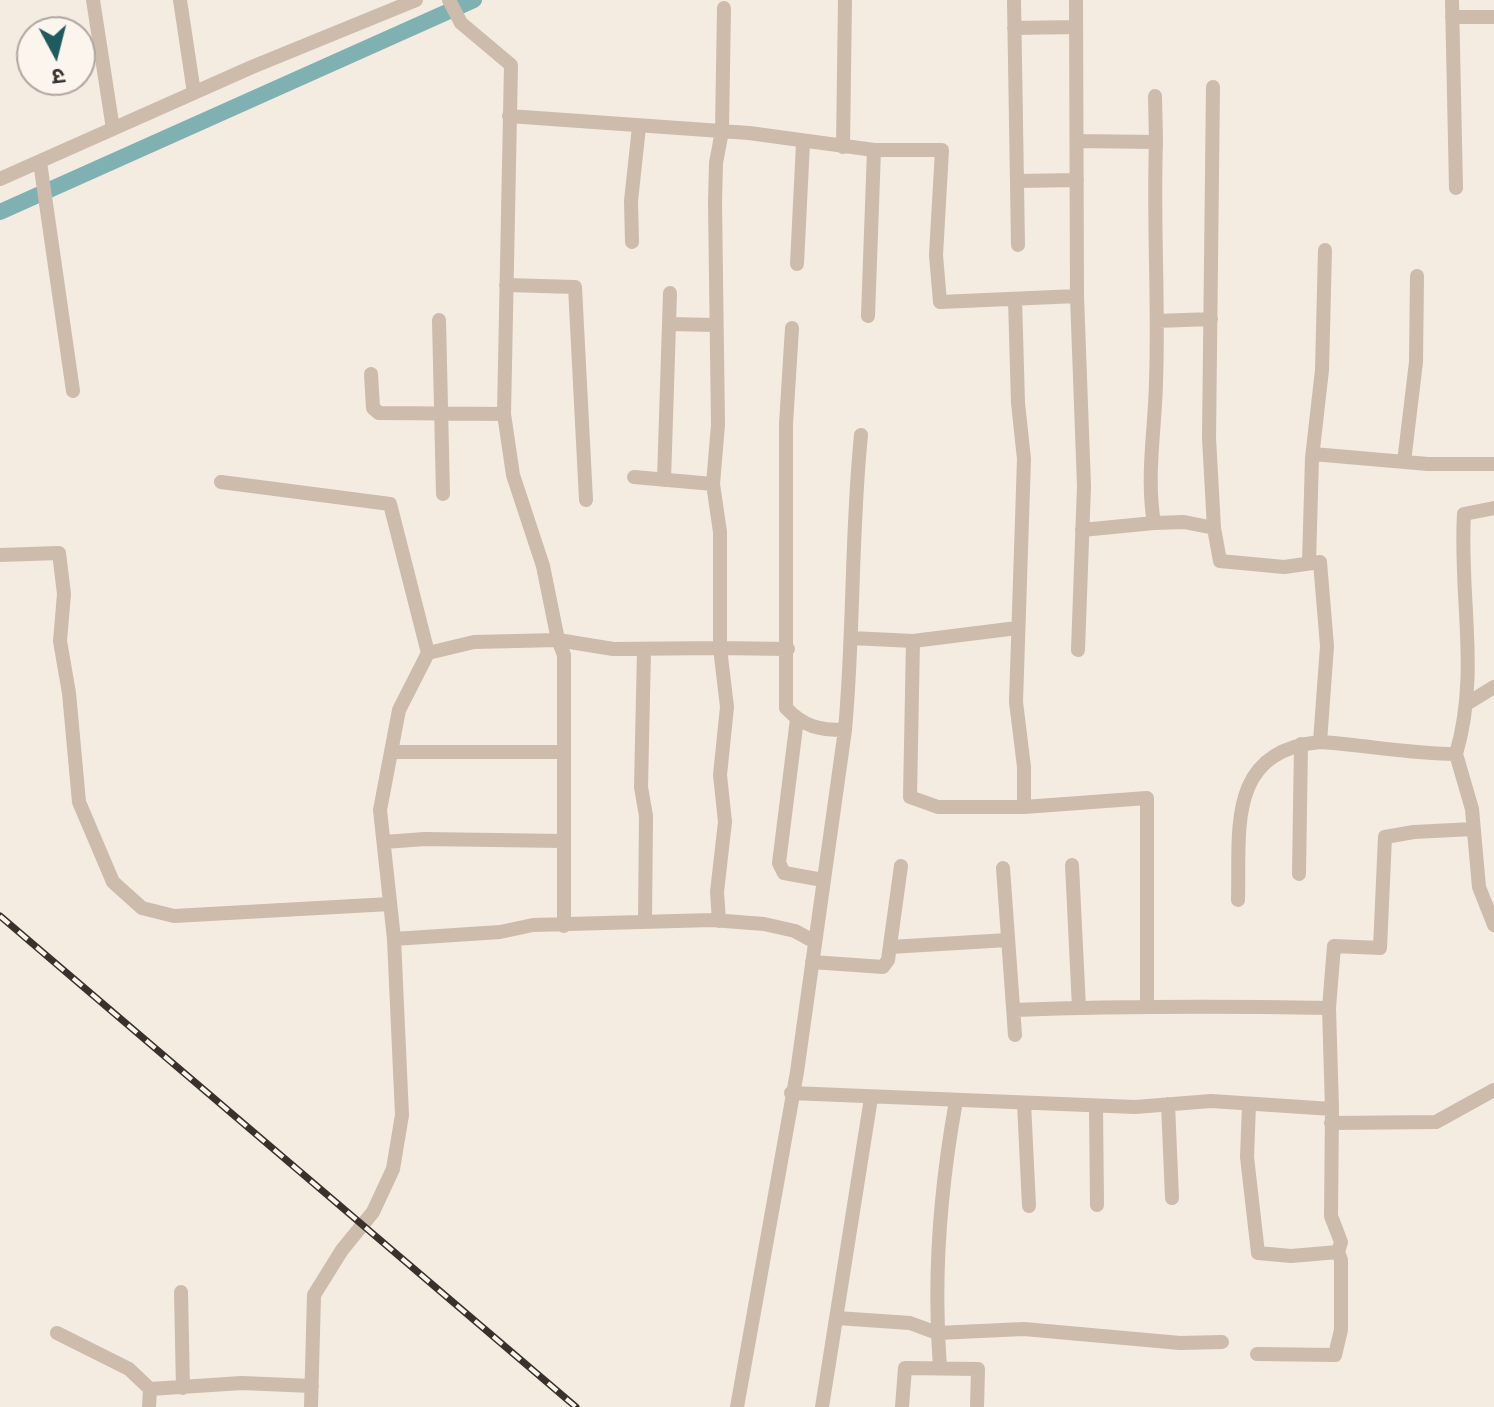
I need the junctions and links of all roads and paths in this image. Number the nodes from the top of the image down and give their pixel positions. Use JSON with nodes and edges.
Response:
{"nodes":[{"id":1,"x":93,"y":0,"type":"edge"},
{"id":2,"x":180,"y":0,"type":"edge"},
{"id":3,"x":416,"y":0,"type":"edge"},
{"id":4,"x":449,"y":0,"type":"edge"},
{"id":5,"x":845,"y":0,"type":"edge"},
{"id":6,"x":1014,"y":0,"type":"edge"},
{"id":7,"x":1076,"y":0,"type":"edge"},
{"id":8,"x":1452,"y":0,"type":"edge"},
{"id":9,"x":724,"y":8,"type":"dead end"},
{"id":10,"x":1452,"y":17,"type":"junction"},
{"id":11,"x":1494,"y":17,"type":"edge"},
{"id":12,"x":1076,"y":27,"type":"junction"},
{"id":13,"x":1014,"y":28,"type":"junction"},
{"id":14,"x":1213,"y":87,"type":"dead end"},
{"id":15,"x":194,"y":93,"type":"junction"},
{"id":16,"x":1155,"y":96,"type":"dead end"},
{"id":17,"x":509,"y":116,"type":"junction"},
{"id":18,"x":639,"y":127,"type":"junction"},
{"id":19,"x":113,"y":129,"type":"junction"},
{"id":20,"x":722,"y":131,"type":"junction"},
{"id":21,"x":1077,"y":141,"type":"junction"},
{"id":22,"x":1156,"y":142,"type":"junction"},
{"id":23,"x":803,"y":143,"type":"junction"},
{"id":24,"x":843,"y":147,"type":"junction"},
{"id":25,"x":874,"y":150,"type":"junction"},
{"id":26,"x":40,"y":162,"type":"junction"},
{"id":27,"x":0,"y":179,"type":"edge"},
{"id":28,"x":1077,"y":180,"type":"junction"},
{"id":29,"x":1018,"y":181,"type":"junction"},
{"id":30,"x":1456,"y":188,"type":"dead end"},
{"id":31,"x":632,"y":242,"type":"dead end"},
{"id":32,"x":1018,"y":245,"type":"dead end"},
{"id":33,"x":1325,"y":250,"type":"dead end"},
{"id":34,"x":797,"y":264,"type":"dead end"},
{"id":35,"x":1417,"y":276,"type":"dead end"},
{"id":36,"x":506,"y":285,"type":"junction"},
{"id":37,"x":670,"y":293,"type":"dead end"},
{"id":38,"x":1077,"y":296,"type":"junction"},
{"id":39,"x":1015,"y":299,"type":"junction"},
{"id":40,"x":868,"y":316,"type":"dead end"},
{"id":41,"x":1211,"y":319,"type":"junction"},
{"id":42,"x":439,"y":320,"type":"dead end"},
{"id":43,"x":1157,"y":321,"type":"junction"},
{"id":44,"x":669,"y":324,"type":"junction"},
{"id":45,"x":716,"y":325,"type":"junction"},
{"id":46,"x":792,"y":328,"type":"dead end"},
{"id":47,"x":371,"y":374,"type":"dead end"},
{"id":48,"x":73,"y":391,"type":"dead end"},
{"id":49,"x":441,"y":414,"type":"junction"},
{"id":50,"x":504,"y":414,"type":"junction"},
{"id":51,"x":861,"y":435,"type":"dead end"},
{"id":52,"x":1313,"y":454,"type":"junction"},
{"id":53,"x":1404,"y":462,"type":"junction"},
{"id":54,"x":1494,"y":464,"type":"edge"},
{"id":55,"x":634,"y":477,"type":"dead end"},
{"id":56,"x":664,"y":480,"type":"junction"},
{"id":57,"x":221,"y":482,"type":"dead end"},
{"id":58,"x":713,"y":484,"type":"junction"},
{"id":59,"x":443,"y":494,"type":"dead end"},
{"id":60,"x":586,"y":500,"type":"dead end"},
{"id":61,"x":1494,"y":508,"type":"edge"},
{"id":62,"x":1154,"y":523,"type":"junction"},
{"id":63,"x":1214,"y":528,"type":"junction"},
{"id":64,"x":1082,"y":530,"type":"junction"},
{"id":65,"x":0,"y":555,"type":"edge"},
{"id":66,"x":1309,"y":563,"type":"junction"},
{"id":67,"x":1017,"y":628,"type":"junction"},
{"id":68,"x":851,"y":638,"type":"junction"},
{"id":69,"x":558,"y":640,"type":"junction"},
{"id":70,"x":913,"y":641,"type":"junction"},
{"id":71,"x":720,"y":648,"type":"junction"},
{"id":72,"x":788,"y":649,"type":"junction"},
{"id":73,"x":644,"y":650,"type":"junction"},
{"id":74,"x":1078,"y":650,"type":"dead end"},
{"id":75,"x":428,"y":653,"type":"junction"},
{"id":76,"x":1494,"y":687,"type":"edge"},
{"id":77,"x":1468,"y":703,"type":"junction"},
{"id":78,"x":797,"y":719,"type":"junction"},
{"id":79,"x":845,"y":730,"type":"junction"},
{"id":80,"x":1320,"y":742,"type":"junction"},
{"id":81,"x":1301,"y":744,"type":"junction"},
{"id":82,"x":391,"y":752,"type":"junction"},
{"id":83,"x":563,"y":752,"type":"junction"},
{"id":84,"x":1456,"y":754,"type":"junction"},
{"id":85,"x":1024,"y":807,"type":"junction"},
{"id":86,"x":1473,"y":829,"type":"junction"},
{"id":87,"x":564,"y":841,"type":"junction"},
{"id":88,"x":384,"y":842,"type":"junction"},
{"id":89,"x":1072,"y":865,"type":"dead end"},
{"id":90,"x":901,"y":866,"type":"dead end"},
{"id":91,"x":1003,"y":868,"type":"dead end"},
{"id":92,"x":1299,"y":874,"type":"dead end"},
{"id":93,"x":823,"y":880,"type":"junction"},
{"id":94,"x":1238,"y":900,"type":"dead end"},
{"id":95,"x":390,"y":904,"type":"junction"},
{"id":96,"x":645,"y":921,"type":"junction"},
{"id":97,"x":719,"y":921,"type":"junction"},
{"id":98,"x":1494,"y":925,"type":"edge"},
{"id":99,"x":564,"y":926,"type":"junction"},
{"id":100,"x":394,"y":939,"type":"junction"},
{"id":101,"x":1008,"y":940,"type":"junction"},
{"id":102,"x":815,"y":942,"type":"junction"},
{"id":103,"x":890,"y":947,"type":"junction"},
{"id":104,"x":812,"y":962,"type":"junction"},
{"id":105,"x":1147,"y":1005,"type":"junction"},
{"id":106,"x":1079,"y":1008,"type":"junction"},
{"id":107,"x":1329,"y":1008,"type":"junction"},
{"id":108,"x":1014,"y":1010,"type":"junction"},
{"id":109,"x":1015,"y":1035,"type":"dead end"},
{"id":110,"x":1494,"y":1090,"type":"edge"},
{"id":111,"x":791,"y":1093,"type":"junction"},
{"id":112,"x":871,"y":1098,"type":"junction"},
{"id":113,"x":956,"y":1101,"type":"junction"},
{"id":114,"x":1024,"y":1103,"type":"junction"},
{"id":115,"x":1168,"y":1104,"type":"junction"},
{"id":116,"x":1249,"y":1105,"type":"junction"},
{"id":117,"x":1096,"y":1106,"type":"junction"},
{"id":118,"x":1331,"y":1116,"type":"junction"},
{"id":119,"x":1172,"y":1198,"type":"dead end"},
{"id":120,"x":1097,"y":1205,"type":"dead end"},
{"id":121,"x":1029,"y":1206,"type":"dead end"},
{"id":122,"x":1338,"y":1252,"type":"junction"},
{"id":123,"x":181,"y":1292,"type":"dead end"},
{"id":124,"x":837,"y":1318,"type":"junction"},
{"id":125,"x":57,"y":1333,"type":"dead end"},
{"id":126,"x":937,"y":1333,"type":"junction"},
{"id":127,"x":1222,"y":1342,"type":"dead end"},
{"id":128,"x":1257,"y":1354,"type":"dead end"},
{"id":129,"x":940,"y":1368,"type":"junction"},
{"id":130,"x":312,"y":1386,"type":"junction"},
{"id":131,"x":183,"y":1388,"type":"junction"},
{"id":132,"x":150,"y":1389,"type":"junction"},
{"id":133,"x":149,"y":1407,"type":"edge"},
{"id":134,"x":311,"y":1407,"type":"edge"},
{"id":135,"x":737,"y":1407,"type":"edge"},
{"id":136,"x":822,"y":1407,"type":"edge"},
{"id":137,"x":902,"y":1407,"type":"edge"},
{"id":138,"x":977,"y":1407,"type":"edge"}],
"edges":[{"from":1,"to":19,"type":"street"},
{"from":2,"to":15,"type":"street"},
{"from":3,"to":15,"type":"street"},
{"from":4,"to":17,"type":"street"},
{"from":5,"to":24,"type":"street"},
{"from":6,"to":13,"type":"street"},
{"from":7,"to":12,"type":"street"},
{"from":8,"to":10,"type":"street"},
{"from":9,"to":20,"type":"street"},
{"from":10,"to":11,"type":"street"},
{"from":10,"to":30,"type":"street"},
{"from":12,"to":13,"type":"street"},
{"from":12,"to":21,"type":"street"},
{"from":13,"to":29,"type":"street"},
{"from":14,"to":41,"type":"street"},
{"from":15,"to":19,"type":"street"},
{"from":16,"to":22,"type":"street"},
{"from":17,"to":18,"type":"street"},
{"from":17,"to":36,"type":"street"},
{"from":18,"to":20,"type":"street"},
{"from":18,"to":31,"type":"street"},
{"from":19,"to":26,"type":"street"},
{"from":20,"to":23,"type":"street"},
{"from":20,"to":45,"type":"street"},
{"from":21,"to":22,"type":"street"},
{"from":21,"to":28,"type":"street"},
{"from":22,"to":43,"type":"street"},
{"from":23,"to":24,"type":"street"},
{"from":23,"to":34,"type":"street"},
{"from":24,"to":25,"type":"street"},
{"from":25,"to":39,"type":"street"},
{"from":25,"to":40,"type":"street"},
{"from":26,"to":27,"type":"street"},
{"from":26,"to":48,"type":"street"},
{"from":28,"to":29,"type":"street"},
{"from":28,"to":38,"type":"street"},
{"from":29,"to":32,"type":"street"},
{"from":33,"to":52,"type":"street"},
{"from":35,"to":53,"type":"street"},
{"from":36,"to":50,"type":"street"},
{"from":36,"to":60,"type":"street"},
{"from":37,"to":44,"type":"street"},
{"from":38,"to":39,"type":"street"},
{"from":38,"to":64,"type":"street"},
{"from":39,"to":67,"type":"street"},
{"from":41,"to":43,"type":"street"},
{"from":41,"to":63,"type":"street"},
{"from":42,"to":49,"type":"street"},
{"from":43,"to":62,"type":"street"},
{"from":44,"to":45,"type":"street"},
{"from":44,"to":56,"type":"street"},
{"from":45,"to":58,"type":"street"},
{"from":46,"to":72,"type":"street"},
{"from":47,"to":49,"type":"street"},
{"from":49,"to":50,"type":"street"},
{"from":49,"to":59,"type":"street"},
{"from":50,"to":69,"type":"street"},
{"from":51,"to":68,"type":"street"},
{"from":52,"to":53,"type":"street"},
{"from":52,"to":66,"type":"street"},
{"from":53,"to":54,"type":"street"},
{"from":55,"to":56,"type":"street"},
{"from":56,"to":58,"type":"street"},
{"from":57,"to":75,"type":"street"},
{"from":58,"to":71,"type":"street"},
{"from":61,"to":77,"type":"street"},
{"from":62,"to":63,"type":"street"},
{"from":62,"to":64,"type":"street"},
{"from":63,"to":66,"type":"street"},
{"from":64,"to":74,"type":"street"},
{"from":65,"to":95,"type":"street"},
{"from":66,"to":80,"type":"street"},
{"from":67,"to":70,"type":"street"},
{"from":67,"to":85,"type":"street"},
{"from":68,"to":70,"type":"street"},
{"from":68,"to":79,"type":"street"},
{"from":69,"to":73,"type":"street"},
{"from":69,"to":75,"type":"street"},
{"from":69,"to":83,"type":"street"},
{"from":70,"to":85,"type":"street"},
{"from":71,"to":72,"type":"street"},
{"from":71,"to":73,"type":"street"},
{"from":71,"to":97,"type":"street"},
{"from":72,"to":78,"type":"street"},
{"from":73,"to":96,"type":"street"},
{"from":75,"to":82,"type":"street"},
{"from":76,"to":77,"type":"street"},
{"from":77,"to":84,"type":"street"},
{"from":78,"to":79,"type":"street"},
{"from":78,"to":93,"type":"street"},
{"from":79,"to":93,"type":"street"},
{"from":80,"to":81,"type":"street"},
{"from":80,"to":84,"type":"street"},
{"from":81,"to":92,"type":"street"},
{"from":81,"to":94,"type":"street"},
{"from":82,"to":83,"type":"street"},
{"from":82,"to":88,"type":"street"},
{"from":83,"to":87,"type":"street"},
{"from":84,"to":86,"type":"street"},
{"from":85,"to":105,"type":"street"},
{"from":86,"to":98,"type":"street"},
{"from":86,"to":107,"type":"street"},
{"from":87,"to":88,"type":"street"},
{"from":87,"to":99,"type":"street"},
{"from":88,"to":95,"type":"street"},
{"from":89,"to":106,"type":"street"},
{"from":90,"to":103,"type":"street"},
{"from":91,"to":101,"type":"street"},
{"from":93,"to":102,"type":"street"},
{"from":95,"to":100,"type":"street"},
{"from":96,"to":97,"type":"street"},
{"from":96,"to":99,"type":"street"},
{"from":97,"to":102,"type":"street"},
{"from":99,"to":100,"type":"street"},
{"from":100,"to":130,"type":"street"},
{"from":101,"to":103,"type":"street"},
{"from":101,"to":108,"type":"street"},
{"from":102,"to":104,"type":"street"},
{"from":103,"to":104,"type":"street"},
{"from":104,"to":111,"type":"street"},
{"from":105,"to":106,"type":"street"},
{"from":105,"to":107,"type":"street"},
{"from":106,"to":108,"type":"street"},
{"from":107,"to":118,"type":"street"},
{"from":108,"to":109,"type":"street"},
{"from":110,"to":118,"type":"street"},
{"from":111,"to":112,"type":"street"},
{"from":111,"to":135,"type":"street"},
{"from":112,"to":113,"type":"street"},
{"from":112,"to":124,"type":"street"},
{"from":113,"to":114,"type":"street"},
{"from":113,"to":126,"type":"street"},
{"from":114,"to":117,"type":"street"},
{"from":114,"to":121,"type":"street"},
{"from":115,"to":116,"type":"street"},
{"from":115,"to":117,"type":"street"},
{"from":115,"to":119,"type":"street"},
{"from":116,"to":118,"type":"street"},
{"from":116,"to":122,"type":"street"},
{"from":117,"to":120,"type":"street"},
{"from":118,"to":122,"type":"street"},
{"from":122,"to":128,"type":"street"},
{"from":123,"to":131,"type":"street"},
{"from":124,"to":126,"type":"street"},
{"from":124,"to":136,"type":"street"},
{"from":125,"to":132,"type":"street"},
{"from":126,"to":127,"type":"street"},
{"from":126,"to":129,"type":"street"},
{"from":129,"to":137,"type":"street"},
{"from":129,"to":138,"type":"street"},
{"from":130,"to":131,"type":"street"},
{"from":130,"to":134,"type":"street"},
{"from":131,"to":132,"type":"street"},
{"from":132,"to":133,"type":"street"}]}
